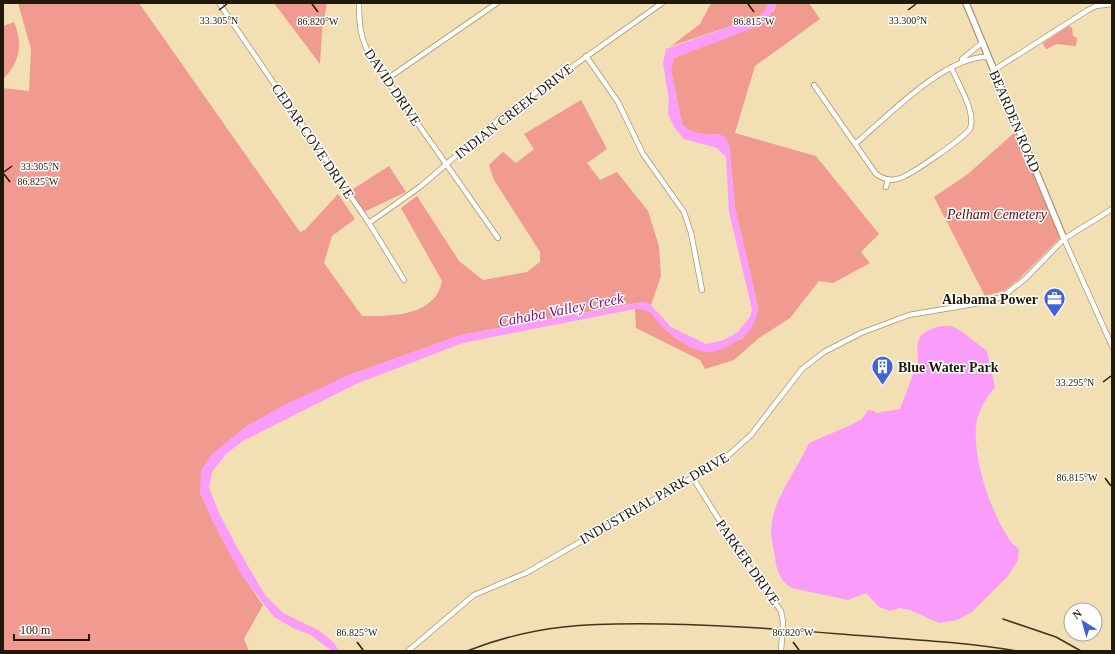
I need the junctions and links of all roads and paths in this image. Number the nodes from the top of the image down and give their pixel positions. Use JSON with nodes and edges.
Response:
{"nodes":[{"id":1,"x":219,"y":3,"type":"edge"},
{"id":2,"x":359,"y":3,"type":"edge"},
{"id":3,"x":496,"y":3,"type":"edge"},
{"id":4,"x":662,"y":3,"type":"edge"},
{"id":5,"x":966,"y":3,"type":"edge"},
{"id":6,"x":1112,"y":4,"type":"edge"},
{"id":7,"x":982,"y":42,"type":"junction"},
{"id":8,"x":586,"y":56,"type":"junction"},
{"id":9,"x":988,"y":56,"type":"junction"},
{"id":10,"x":957,"y":63,"type":"junction"},
{"id":11,"x":951,"y":66,"type":"junction"},
{"id":12,"x":994,"y":70,"type":"junction"},
{"id":13,"x":387,"y":79,"type":"junction"},
{"id":14,"x":814,"y":86,"type":"dead end"},
{"id":15,"x":855,"y":144,"type":"junction"},
{"id":16,"x":446,"y":165,"type":"junction"},
{"id":17,"x":888,"y":180,"type":"junction"},
{"id":18,"x":886,"y":187,"type":"dead end"},
{"id":19,"x":1112,"y":209,"type":"edge"},
{"id":20,"x":369,"y":224,"type":"junction"},
{"id":21,"x":498,"y":238,"type":"dead end"},
{"id":22,"x":1064,"y":239,"type":"junction"},
{"id":23,"x":404,"y":280,"type":"dead end"},
{"id":24,"x":702,"y":290,"type":"dead end"},
{"id":25,"x":1112,"y":346,"type":"edge"},
{"id":26,"x":692,"y":478,"type":"junction"},
{"id":27,"x":408,"y":651,"type":"edge"},
{"id":28,"x":781,"y":651,"type":"edge"}],
"edges":[{"from":1,"to":20,"type":"street","name":"CEDAR COVE DRIVE"},
{"from":2,"to":13,"type":"street","name":"DAVID DRIVE"},
{"from":3,"to":13,"type":"street"},
{"from":4,"to":8,"type":"street","name":"INDIAN CREEK DRIVE"},
{"from":5,"to":7,"type":"street","name":"BEARDEN ROAD"},
{"from":6,"to":12,"type":"street"},
{"from":7,"to":9,"type":"street","name":"BEARDEN ROAD"},
{"from":7,"to":10,"type":"street"},
{"from":8,"to":16,"type":"street","name":"INDIAN CREEK DRIVE"},
{"from":8,"to":24,"type":"street"},
{"from":9,"to":10,"type":"street"},
{"from":9,"to":12,"type":"street","name":"BEARDEN ROAD"},
{"from":10,"to":11,"type":"street"},
{"from":11,"to":15,"type":"street"},
{"from":11,"to":17,"type":"street"},
{"from":12,"to":22,"type":"street","name":"BEARDEN ROAD"},
{"from":13,"to":16,"type":"street","name":"DAVID DRIVE"},
{"from":14,"to":15,"type":"street"},
{"from":15,"to":17,"type":"street"},
{"from":16,"to":20,"type":"street","name":"INDIAN CREEK DRIVE"},
{"from":16,"to":21,"type":"street","name":"DAVID DRIVE"},
{"from":17,"to":18,"type":"street"},
{"from":19,"to":22,"type":"street","name":"INDUSTRIAL PARK DRIVE"},
{"from":20,"to":23,"type":"street","name":"CEDAR COVE DRIVE"},
{"from":22,"to":25,"type":"street"},
{"from":22,"to":26,"type":"street","name":"INDUSTRIAL PARK DRIVE"},
{"from":26,"to":27,"type":"street","name":"INDUSTRIAL PARK DRIVE"},
{"from":26,"to":28,"type":"street","name":"PARKER DRIVE"}]}
